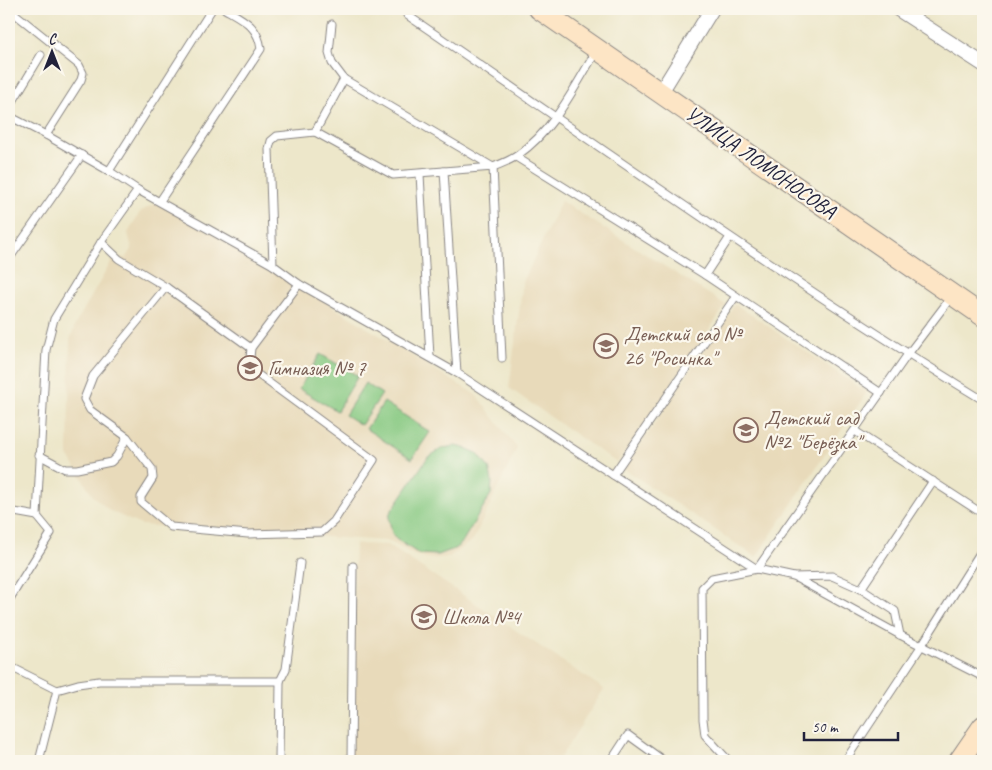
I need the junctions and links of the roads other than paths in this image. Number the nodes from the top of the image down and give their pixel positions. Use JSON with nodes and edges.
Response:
{"nodes":[{"id":1,"x":9,"y":9,"type":"edge"},
{"id":2,"x":212,"y":9,"type":"edge"},
{"id":3,"x":225,"y":9,"type":"edge"},
{"id":4,"x":408,"y":9,"type":"edge"},
{"id":5,"x":539,"y":9,"type":"edge"},
{"id":6,"x":712,"y":9,"type":"edge"},
{"id":7,"x":898,"y":9,"type":"edge"},
{"id":8,"x":332,"y":24,"type":"dead end"},
{"id":9,"x":597,"y":49,"type":"junction"},
{"id":10,"x":41,"y":55,"type":"dead end"},
{"id":11,"x":983,"y":64,"type":"edge"},
{"id":12,"x":344,"y":79,"type":"junction"},
{"id":13,"x":661,"y":92,"type":"junction"},
{"id":14,"x":9,"y":108,"type":"edge"},
{"id":15,"x":9,"y":116,"type":"edge"},
{"id":16,"x":557,"y":117,"type":"junction"},
{"id":17,"x":315,"y":132,"type":"junction"},
{"id":18,"x":46,"y":134,"type":"junction"},
{"id":19,"x":82,"y":155,"type":"junction"},
{"id":20,"x":516,"y":157,"type":"junction"},
{"id":21,"x":493,"y":167,"type":"junction"},
{"id":22,"x":109,"y":171,"type":"junction"},
{"id":23,"x":444,"y":171,"type":"junction"},
{"id":24,"x":420,"y":174,"type":"junction"},
{"id":25,"x":138,"y":190,"type":"junction"},
{"id":26,"x":160,"y":201,"type":"junction"},
{"id":27,"x":730,"y":237,"type":"junction"},
{"id":28,"x":101,"y":242,"type":"junction"},
{"id":29,"x":9,"y":259,"type":"edge"},
{"id":30,"x":273,"y":265,"type":"junction"},
{"id":31,"x":705,"y":275,"type":"junction"},
{"id":32,"x":299,"y":284,"type":"junction"},
{"id":33,"x":166,"y":287,"type":"junction"},
{"id":34,"x":736,"y":296,"type":"junction"},
{"id":35,"x":952,"y":296,"type":"junction"},
{"id":36,"x":983,"y":316,"type":"edge"},
{"id":37,"x":251,"y":348,"type":"junction"},
{"id":38,"x":908,"y":354,"type":"junction"},
{"id":39,"x":430,"y":357,"type":"junction"},
{"id":40,"x":502,"y":358,"type":"dead end"},
{"id":41,"x":457,"y":373,"type":"junction"},
{"id":42,"x":881,"y":393,"type":"junction"},
{"id":43,"x":983,"y":400,"type":"edge"},
{"id":44,"x":855,"y":431,"type":"junction"},
{"id":45,"x":127,"y":438,"type":"junction"},
{"id":46,"x":39,"y":455,"type":"junction"},
{"id":47,"x":614,"y":475,"type":"junction"},
{"id":48,"x":933,"y":481,"type":"junction"},
{"id":49,"x":9,"y":511,"type":"edge"},
{"id":50,"x":983,"y":514,"type":"edge"},
{"id":51,"x":37,"y":516,"type":"junction"},
{"id":52,"x":983,"y":548,"type":"edge"},
{"id":53,"x":300,"y":563,"type":"dead end"},
{"id":54,"x":352,"y":566,"type":"dead end"},
{"id":55,"x":757,"y":569,"type":"junction"},
{"id":56,"x":794,"y":577,"type":"junction"},
{"id":57,"x":862,"y":590,"type":"junction"},
{"id":58,"x":9,"y":600,"type":"edge"},
{"id":59,"x":900,"y":635,"type":"junction"},
{"id":60,"x":922,"y":645,"type":"junction"},
{"id":61,"x":9,"y":666,"type":"edge"},
{"id":62,"x":983,"y":677,"type":"edge"},
{"id":63,"x":280,"y":681,"type":"junction"},
{"id":64,"x":57,"y":690,"type":"junction"},
{"id":65,"x":983,"y":726,"type":"edge"},
{"id":66,"x":39,"y":761,"type":"edge"},
{"id":67,"x":279,"y":761,"type":"edge"},
{"id":68,"x":351,"y":761,"type":"edge"},
{"id":69,"x":611,"y":761,"type":"edge"},
{"id":70,"x":664,"y":761,"type":"edge"},
{"id":71,"x":729,"y":761,"type":"edge"},
{"id":72,"x":845,"y":761,"type":"edge"},
{"id":73,"x":958,"y":761,"type":"edge"}],
"edges":[{"from":1,"to":18,"type":"lane"},
{"from":2,"to":22,"type":"lane"},
{"from":3,"to":26,"type":"lane"},
{"from":4,"to":16,"type":"lane"},
{"from":5,"to":9,"type":"main road","name":"УЛИЦА ЛОМОНОСОВА"},
{"from":6,"to":13,"type":"street"},
{"from":7,"to":11,"type":"street"},
{"from":8,"to":12,"type":"lane"},
{"from":9,"to":13,"type":"main road","name":"УЛИЦА ЛОМОНОСОВА"},
{"from":9,"to":16,"type":"lane"},
{"from":10,"to":14,"type":"lane"},
{"from":12,"to":17,"type":"lane"},
{"from":12,"to":21,"type":"lane"},
{"from":13,"to":35,"type":"main road","name":"УЛИЦА ЛОМОНОСОВА"},
{"from":15,"to":18,"type":"lane"},
{"from":16,"to":20,"type":"lane"},
{"from":16,"to":27,"type":"lane"},
{"from":17,"to":24,"type":"lane"},
{"from":17,"to":30,"type":"lane"},
{"from":18,"to":19,"type":"lane"},
{"from":19,"to":22,"type":"lane"},
{"from":19,"to":29,"type":"lane"},
{"from":20,"to":21,"type":"lane"},
{"from":20,"to":31,"type":"lane"},
{"from":21,"to":23,"type":"lane"},
{"from":21,"to":40,"type":"lane"},
{"from":22,"to":25,"type":"lane"},
{"from":23,"to":24,"type":"lane"},
{"from":23,"to":41,"type":"lane"},
{"from":24,"to":39,"type":"lane"},
{"from":25,"to":26,"type":"lane"},
{"from":25,"to":28,"type":"lane"},
{"from":26,"to":30,"type":"lane"},
{"from":27,"to":31,"type":"lane"},
{"from":27,"to":38,"type":"lane"},
{"from":28,"to":33,"type":"lane"},
{"from":28,"to":46,"type":"lane"},
{"from":30,"to":32,"type":"lane"},
{"from":31,"to":34,"type":"lane"},
{"from":32,"to":37,"type":"lane"},
{"from":32,"to":39,"type":"lane"},
{"from":33,"to":37,"type":"lane"},
{"from":33,"to":45,"type":"lane"},
{"from":34,"to":42,"type":"lane"},
{"from":34,"to":47,"type":"lane"},
{"from":35,"to":36,"type":"main road","name":"УЛИЦА ЛОМОНОСОВА"},
{"from":35,"to":38,"type":"lane"},
{"from":37,"to":45,"type":"lane"},
{"from":38,"to":42,"type":"lane"},
{"from":38,"to":43,"type":"lane"},
{"from":39,"to":41,"type":"lane"},
{"from":41,"to":47,"type":"lane"},
{"from":42,"to":44,"type":"lane"},
{"from":44,"to":48,"type":"lane"},
{"from":44,"to":55,"type":"lane"},
{"from":45,"to":46,"type":"lane"},
{"from":46,"to":51,"type":"lane"},
{"from":47,"to":55,"type":"lane"},
{"from":48,"to":50,"type":"lane"},
{"from":48,"to":57,"type":"lane"},
{"from":49,"to":51,"type":"lane"},
{"from":51,"to":58,"type":"lane"},
{"from":52,"to":60,"type":"lane"},
{"from":53,"to":63,"type":"lane"},
{"from":54,"to":68,"type":"lane"},
{"from":55,"to":56,"type":"lane"},
{"from":55,"to":71,"type":"lane"},
{"from":56,"to":57,"type":"lane"},
{"from":56,"to":59,"type":"lane"},
{"from":57,"to":59,"type":"lane"},
{"from":59,"to":60,"type":"lane"},
{"from":60,"to":62,"type":"lane"},
{"from":60,"to":72,"type":"lane"},
{"from":61,"to":64,"type":"lane"},
{"from":63,"to":64,"type":"lane"},
{"from":63,"to":67,"type":"lane"},
{"from":64,"to":66,"type":"lane"},
{"from":65,"to":73,"type":"main road"},
{"from":69,"to":70,"type":"lane"}]}
